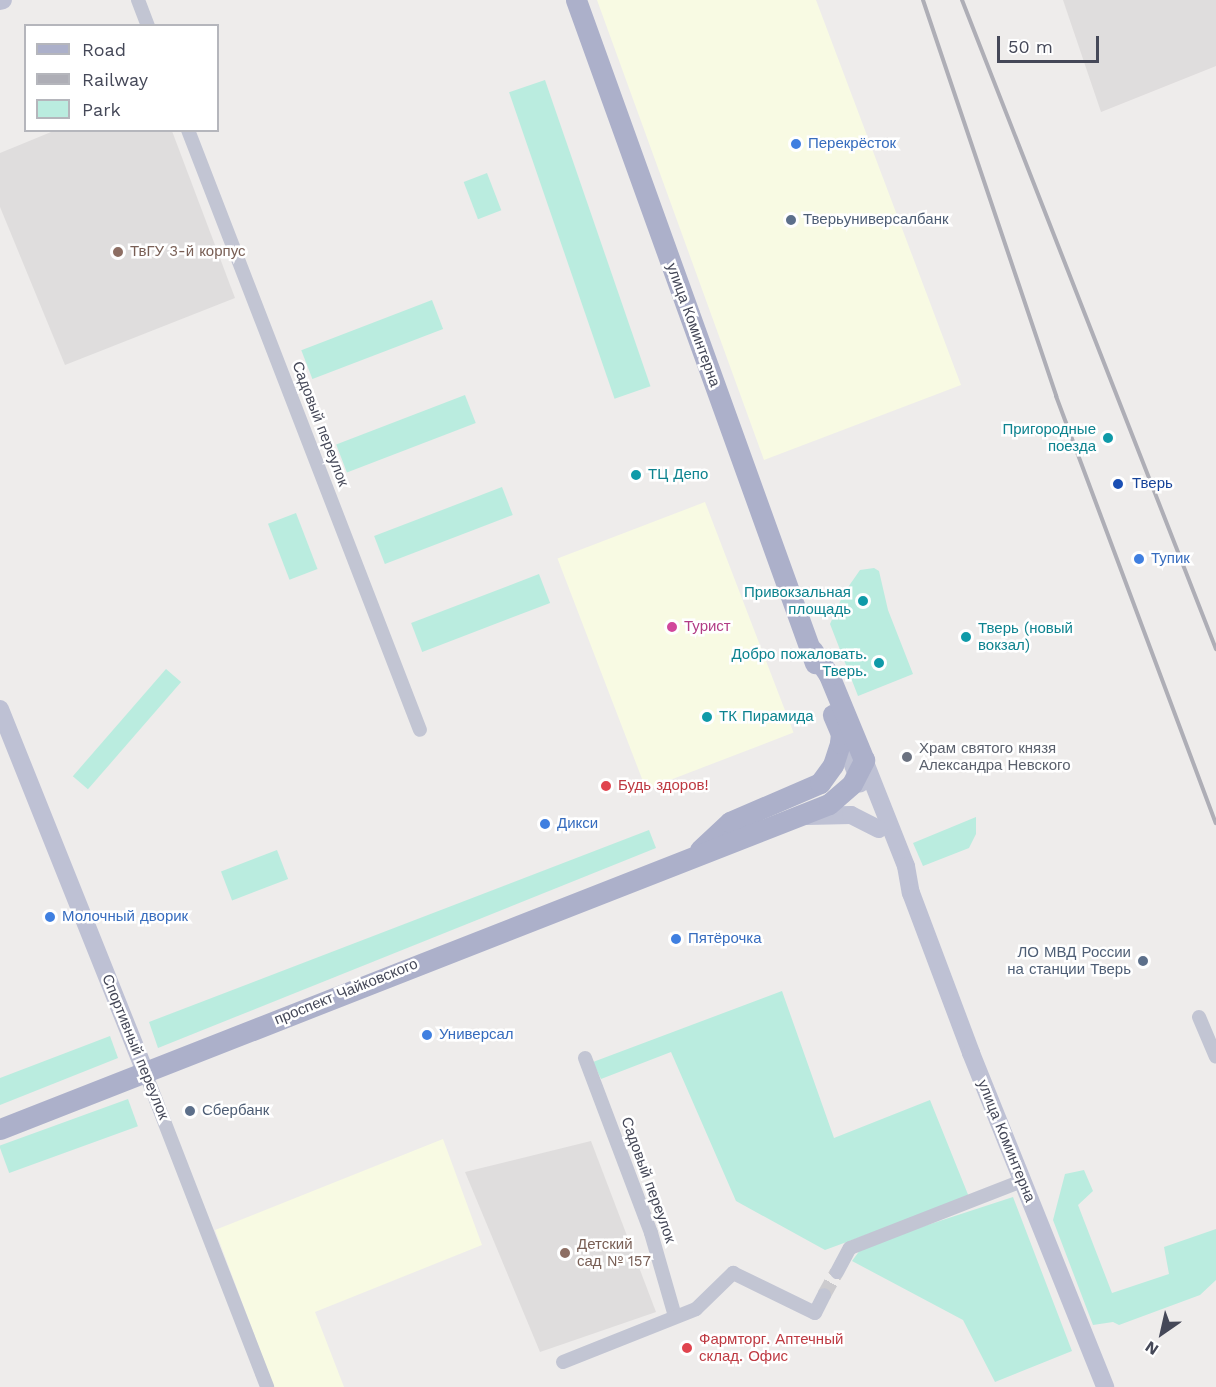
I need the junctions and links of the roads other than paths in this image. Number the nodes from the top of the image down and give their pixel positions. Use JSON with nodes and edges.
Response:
{"nodes":[{"id":1,"x":138,"y":0,"type":"edge"},
{"id":2,"x":576,"y":0,"type":"edge"},
{"id":3,"x":147,"y":24,"type":"edge"},
{"id":4,"x":189,"y":132,"type":"edge"},
{"id":5,"x":812,"y":650,"type":"junction"},
{"id":6,"x":0,"y":709,"type":"edge"},
{"id":7,"x":420,"y":730,"type":"dead end"},
{"id":8,"x":841,"y":734,"type":"junction"},
{"id":9,"x":858,"y":778,"type":"junction"},
{"id":10,"x":813,"y":789,"type":"junction"},
{"id":11,"x":796,"y":817,"type":"junction"},
{"id":12,"x":882,"y":821,"type":"junction"},
{"id":13,"x":692,"y":857,"type":"junction"},
{"id":14,"x":1199,"y":1017,"type":"dead end"},
{"id":15,"x":1216,"y":1057,"type":"edge"},
{"id":16,"x":585,"y":1058,"type":"dead end"},
{"id":17,"x":145,"y":1072,"type":"junction"},
{"id":18,"x":0,"y":1129,"type":"edge"},
{"id":19,"x":1022,"y":1181,"type":"junction"},
{"id":20,"x":837,"y":1272,"type":"tunnel mouth"},
{"id":21,"x":824,"y":1295,"type":"tunnel mouth"},
{"id":22,"x":675,"y":1316,"type":"junction"},
{"id":23,"x":563,"y":1362,"type":"dead end"},
{"id":24,"x":267,"y":1387,"type":"edge"},
{"id":25,"x":1105,"y":1387,"type":"edge"}],
"edges":[{"from":1,"to":3,"type":"street"},
{"from":2,"to":5,"type":"main road","name":"улица Коминтерна"},
{"from":4,"to":7,"type":"street","name":"Садовый переулок"},
{"from":5,"to":8,"type":"main road","name":"улица Коминтерна"},
{"from":5,"to":9,"type":"main road","name":"улица Коминтерна"},
{"from":6,"to":17,"type":"main road","name":"Спортивный переулок"},
{"from":8,"to":9,"type":"main road","name":"улица Коминтерна"},
{"from":8,"to":10,"type":"main road","name":"проспект Чайковского"},
{"from":9,"to":10,"type":"main road"},
{"from":9,"to":11,"type":"main road","name":"проспект Чайковского"},
{"from":9,"to":12,"type":"main road","name":"улица Коминтерна"},
{"from":9,"to":12,"type":"main road"},
{"from":10,"to":13,"type":"main road","name":"проспект Чайковского"},
{"from":11,"to":12,"type":"main road"},
{"from":11,"to":13,"type":"main road","name":"проспект Чайковского"},
{"from":12,"to":19,"type":"main road","name":"улица Коминтерна"},
{"from":13,"to":17,"type":"main road","name":"проспект Чайковского"},
{"from":14,"to":15,"type":"street"},
{"from":16,"to":22,"type":"street","name":"Садовый переулок"},
{"from":17,"to":18,"type":"main road","name":"проспект Чайковского"},
{"from":17,"to":24,"type":"street","name":"Спортивный переулок"},
{"from":19,"to":20,"type":"street"},
{"from":19,"to":25,"type":"main road","name":"улица Коминтерна"},
{"from":21,"to":22,"type":"street"},
{"from":22,"to":23,"type":"street"}]}
